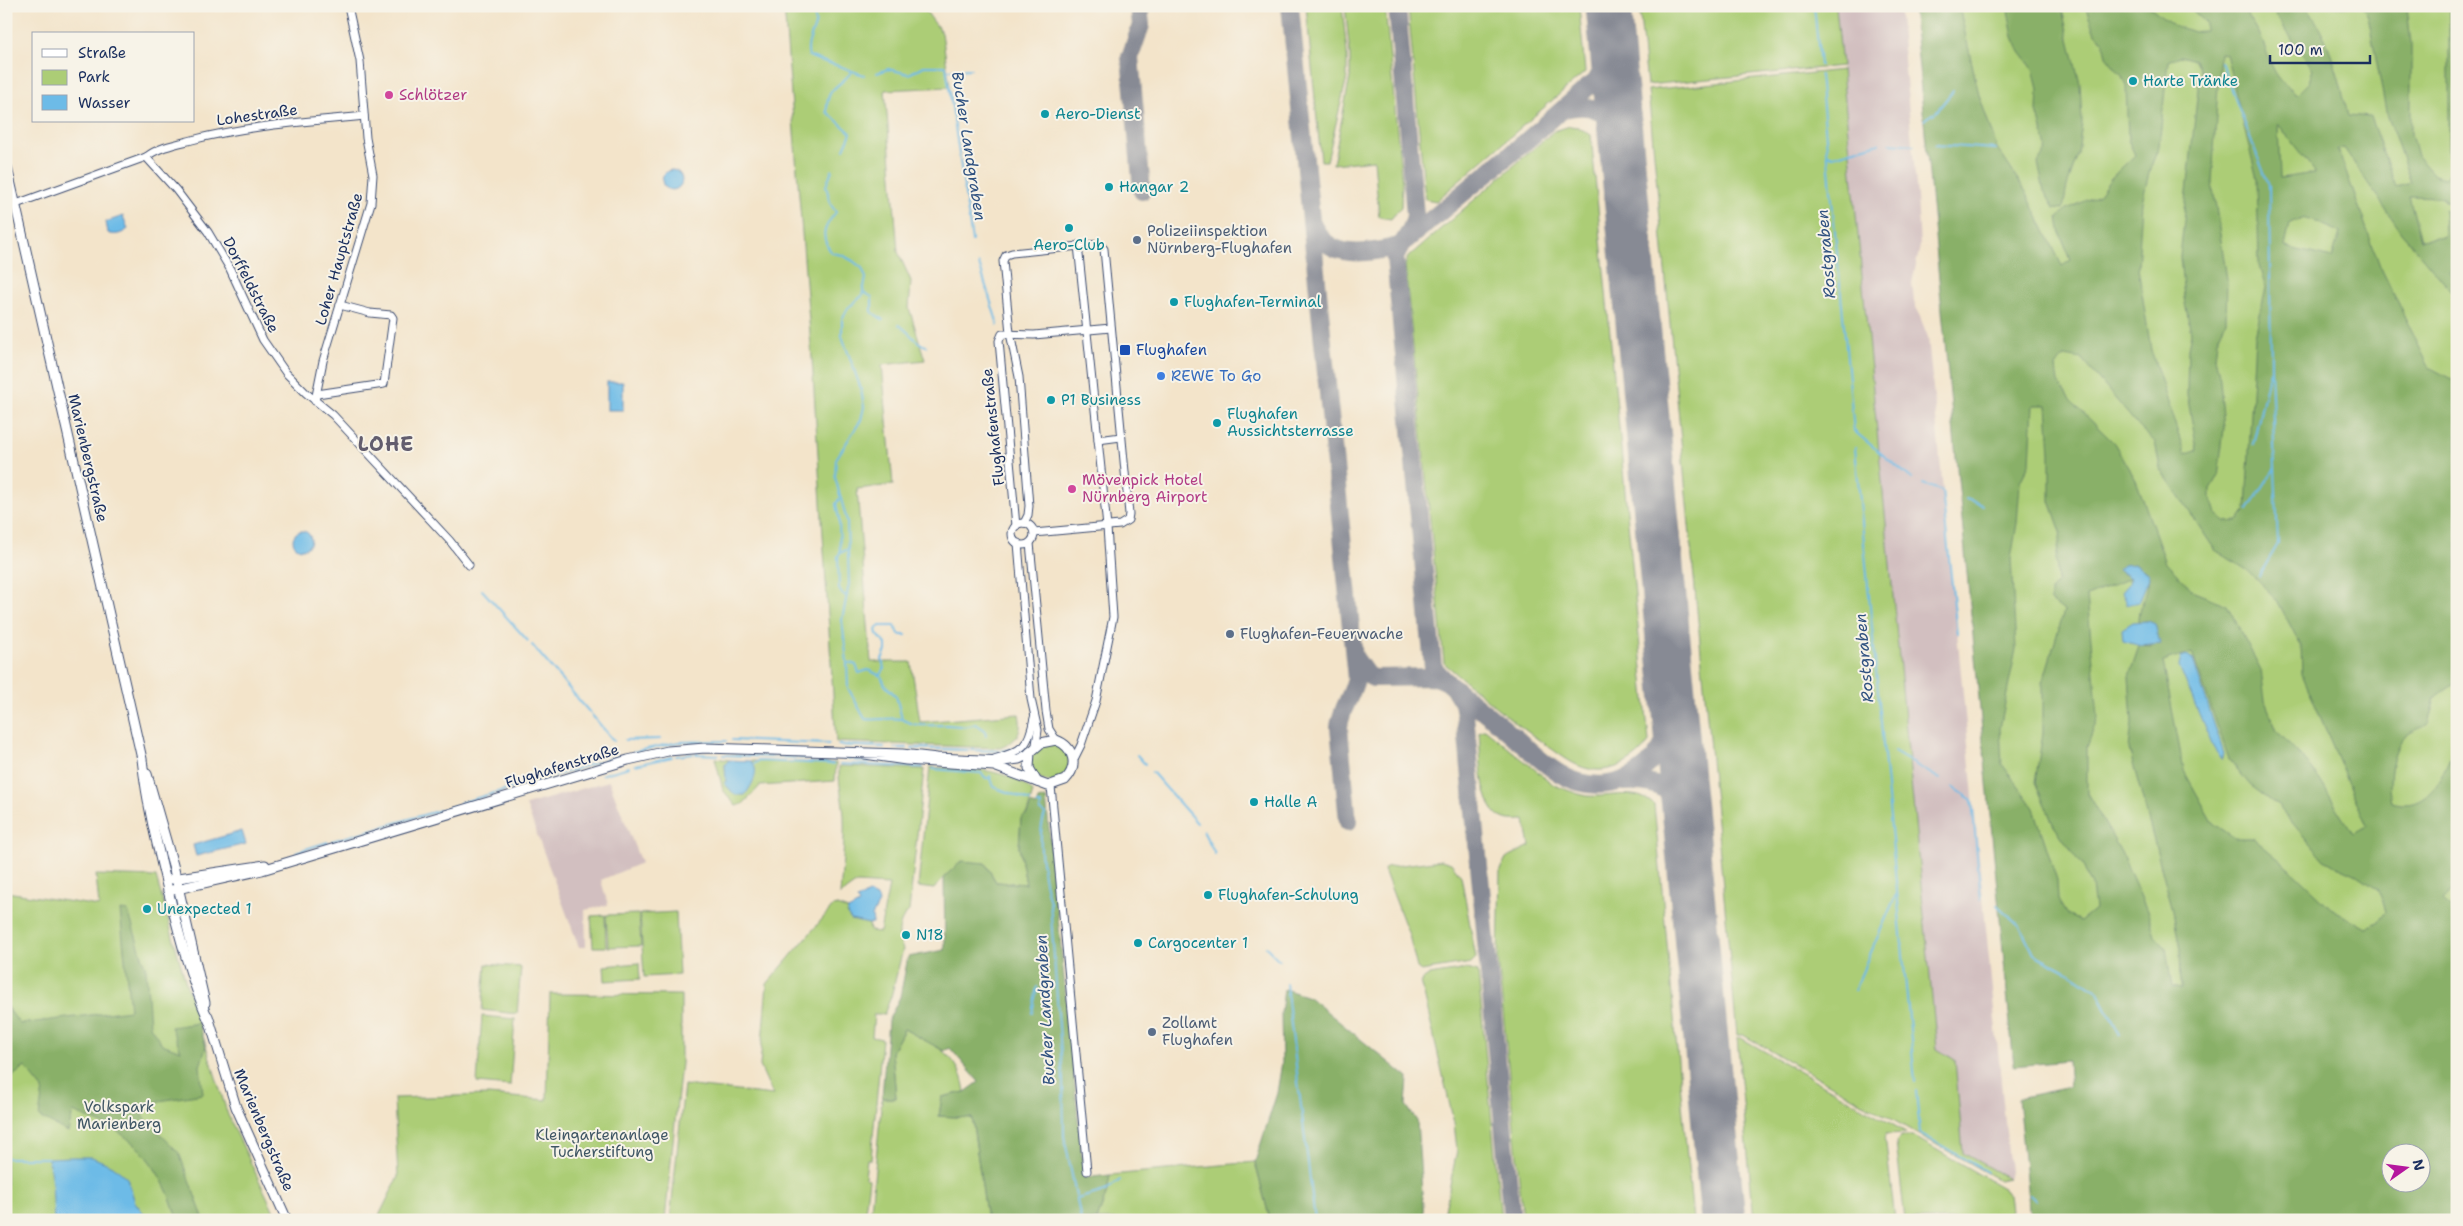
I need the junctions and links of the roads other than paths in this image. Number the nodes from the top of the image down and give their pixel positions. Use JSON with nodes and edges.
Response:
{"nodes":[{"id":1,"x":348,"y":6,"type":"edge"},
{"id":2,"x":364,"y":116,"type":"junction"},
{"id":3,"x":146,"y":158,"type":"junction"},
{"id":4,"x":6,"y":164,"type":"edge"},
{"id":5,"x":16,"y":204,"type":"junction"},
{"id":6,"x":1078,"y":245,"type":"junction"},
{"id":7,"x":340,"y":306,"type":"junction"},
{"id":8,"x":1112,"y":328,"type":"junction"},
{"id":9,"x":1087,"y":331,"type":"junction"},
{"id":10,"x":1010,"y":333,"type":"junction"},
{"id":11,"x":316,"y":397,"type":"junction"},
{"id":12,"x":1122,"y":438,"type":"junction"},
{"id":13,"x":1098,"y":440,"type":"junction"},
{"id":14,"x":1020,"y":525,"type":"junction"},
{"id":15,"x":1107,"y":527,"type":"junction"},
{"id":16,"x":1034,"y":533,"type":"junction"},
{"id":17,"x":1018,"y":543,"type":"junction"},
{"id":18,"x":1030,"y":543,"type":"junction"},
{"id":19,"x":469,"y":565,"type":"dead end"},
{"id":20,"x":1035,"y":715,"type":"junction"},
{"id":21,"x":1056,"y":740,"type":"junction"},
{"id":22,"x":1033,"y":749,"type":"junction"},
{"id":23,"x":866,"y":754,"type":"junction"},
{"id":24,"x":142,"y":759,"type":"junction"},
{"id":25,"x":1074,"y":759,"type":"junction"},
{"id":26,"x":988,"y":761,"type":"junction"},
{"id":27,"x":1038,"y":782,"type":"junction"},
{"id":28,"x":1051,"y":786,"type":"junction"},
{"id":29,"x":275,"y":864,"type":"junction"},
{"id":30,"x":176,"y":877,"type":"junction"},
{"id":31,"x":166,"y":881,"type":"junction"},
{"id":32,"x":178,"y":889,"type":"junction"},
{"id":33,"x":168,"y":891,"type":"junction"},
{"id":34,"x":209,"y":1021,"type":"junction"},
{"id":35,"x":1087,"y":1171,"type":"dead end"},
{"id":36,"x":287,"y":1220,"type":"edge"}],
"edges":[{"from":1,"to":2,"type":"street","name":"Loher Hauptstraße"},
{"from":2,"to":3,"type":"street","name":"Lohestraße"},
{"from":2,"to":7,"type":"street","name":"Loher Hauptstraße"},
{"from":3,"to":5,"type":"street","name":"Lohestraße"},
{"from":3,"to":11,"type":"street","name":"Dorffeldstraße"},
{"from":4,"to":5,"type":"main road","name":"Marienbergstraße"},
{"from":5,"to":24,"type":"main road","name":"Marienbergstraße"},
{"from":6,"to":8,"type":"street","name":"Flughafenstraße"},
{"from":6,"to":9,"type":"street"},
{"from":6,"to":10,"type":"street","name":"Flughafenstraße"},
{"from":7,"to":11,"type":"street","name":"Loher Hauptstraße"},
{"from":7,"to":11,"type":"street"},
{"from":8,"to":9,"type":"street"},
{"from":8,"to":12,"type":"street","name":"Flughafenstraße"},
{"from":9,"to":10,"type":"street"},
{"from":9,"to":13,"type":"street"},
{"from":10,"to":14,"type":"street","name":"Flughafenstraße"},
{"from":10,"to":14,"type":"street","name":"Flughafenstraße"},
{"from":11,"to":19,"type":"street","name":"Dorffeldstraße"},
{"from":12,"to":13,"type":"street"},
{"from":12,"to":15,"type":"street","name":"Flughafenstraße"},
{"from":13,"to":15,"type":"street"},
{"from":14,"to":16,"type":"street"},
{"from":14,"to":17,"type":"street","name":"Flughafenstraße"},
{"from":15,"to":16,"type":"street","name":"Flughafenstraße"},
{"from":15,"to":25,"type":"street"},
{"from":16,"to":18,"type":"street"},
{"from":17,"to":18,"type":"street"},
{"from":17,"to":20,"type":"street","name":"Flughafenstraße"},
{"from":18,"to":21,"type":"street"},
{"from":20,"to":22,"type":"street","name":"Flughafenstraße"},
{"from":20,"to":26,"type":"street","name":"Flughafenstraße"},
{"from":21,"to":22,"type":"main road","name":"Flughafenstraße"},
{"from":21,"to":25,"type":"main road"},
{"from":22,"to":26,"type":"main road","name":"Flughafenstraße"},
{"from":22,"to":27,"type":"main road","name":"Flughafenstraße"},
{"from":23,"to":26,"type":"main road","name":"Flughafenstraße"},
{"from":23,"to":27,"type":"main road","name":"Flughafenstraße"},
{"from":23,"to":29,"type":"main road","name":"Flughafenstraße"},
{"from":24,"to":30,"type":"main road","name":"Marienbergstraße"},
{"from":24,"to":31,"type":"main road","name":"Marienbergstraße"},
{"from":25,"to":28,"type":"main road"},
{"from":27,"to":28,"type":"main road","name":"Flughafenstraße"},
{"from":28,"to":35,"type":"street"},
{"from":29,"to":30,"type":"main road","name":"Flughafenstraße"},
{"from":29,"to":32,"type":"main road","name":"Flughafenstraße"},
{"from":30,"to":31,"type":"main road","name":"Flughafenstraße"},
{"from":30,"to":32,"type":"main road","name":"Marienbergstraße"},
{"from":31,"to":33,"type":"main road","name":"Marienbergstraße"},
{"from":32,"to":33,"type":"main road"},
{"from":32,"to":34,"type":"main road","name":"Marienbergstraße"},
{"from":33,"to":34,"type":"main road","name":"Marienbergstraße"},
{"from":34,"to":36,"type":"main road","name":"Marienbergstraße"}]}
